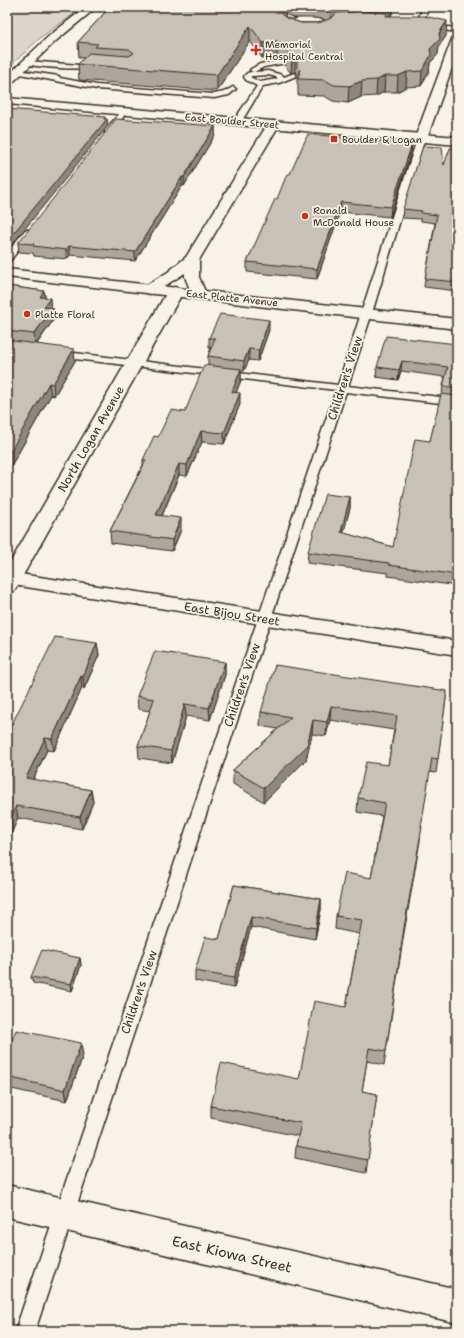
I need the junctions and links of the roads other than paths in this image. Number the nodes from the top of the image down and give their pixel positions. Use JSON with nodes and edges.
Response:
{"nodes":[{"id":1,"x":92,"y":7,"type":"edge"},
{"id":2,"x":426,"y":7,"type":"edge"},
{"id":3,"x":286,"y":19,"type":"edge"},
{"id":4,"x":293,"y":21,"type":"junction"},
{"id":5,"x":411,"y":25,"type":"edge"},
{"id":6,"x":418,"y":26,"type":"junction"},
{"id":7,"x":457,"y":30,"type":"edge"},
{"id":8,"x":457,"y":38,"type":"edge"},
{"id":9,"x":284,"y":62,"type":"edge"},
{"id":10,"x":27,"y":63,"type":"junction"},
{"id":11,"x":103,"y":66,"type":"edge"},
{"id":12,"x":17,"y":72,"type":"junction"},
{"id":13,"x":250,"y":74,"type":"junction"},
{"id":14,"x":294,"y":75,"type":"edge"},
{"id":15,"x":281,"y":80,"type":"junction"},
{"id":16,"x":7,"y":82,"type":"edge"},
{"id":17,"x":261,"y":84,"type":"junction"},
{"id":18,"x":233,"y":89,"type":"dead end"},
{"id":19,"x":7,"y":102,"type":"edge"},
{"id":20,"x":124,"y":112,"type":"junction"},
{"id":21,"x":237,"y":122,"type":"junction"},
{"id":22,"x":273,"y":125,"type":"junction"},
{"id":23,"x":421,"y":138,"type":"junction"},
{"id":24,"x":101,"y":141,"type":"edge"},
{"id":25,"x":457,"y":141,"type":"edge"},
{"id":26,"x":33,"y":226,"type":"edge"},
{"id":27,"x":7,"y":259,"type":"edge"},
{"id":28,"x":192,"y":260,"type":"junction"},
{"id":29,"x":7,"y":273,"type":"edge"},
{"id":30,"x":150,"y":289,"type":"junction"},
{"id":31,"x":175,"y":292,"type":"junction"},
{"id":32,"x":198,"y":294,"type":"junction"},
{"id":33,"x":367,"y":313,"type":"junction"},
{"id":34,"x":457,"y":324,"type":"edge"},
{"id":35,"x":46,"y":352,"type":"edge"},
{"id":36,"x":135,"y":363,"type":"junction"},
{"id":37,"x":341,"y":389,"type":"junction"},
{"id":38,"x":457,"y":402,"type":"edge"},
{"id":39,"x":9,"y":581,"type":"edge"},
{"id":40,"x":264,"y":619,"type":"junction"},
{"id":41,"x":457,"y":648,"type":"edge"},
{"id":42,"x":7,"y":1202,"type":"edge"},
{"id":43,"x":64,"y":1215,"type":"junction"},
{"id":44,"x":457,"y":1306,"type":"edge"},
{"id":45,"x":25,"y":1331,"type":"edge"}],
"edges":[{"from":1,"to":10,"type":"street"},
{"from":2,"to":6,"type":"lane"},
{"from":3,"to":4,"type":"lane"},
{"from":4,"to":4,"type":"lane"},
{"from":5,"to":6,"type":"lane"},
{"from":6,"to":7,"type":"lane"},
{"from":8,"to":23,"type":"street","name":"Children's View"},
{"from":9,"to":13,"type":"lane"},
{"from":10,"to":11,"type":"lane"},
{"from":10,"to":12,"type":"street"},
{"from":12,"to":16,"type":"street"},
{"from":12,"to":18,"type":"lane"},
{"from":13,"to":15,"type":"lane"},
{"from":13,"to":17,"type":"lane"},
{"from":14,"to":15,"type":"lane"},
{"from":15,"to":17,"type":"lane"},
{"from":17,"to":21,"type":"lane"},
{"from":19,"to":20,"type":"street","name":"East Boulder Street"},
{"from":20,"to":21,"type":"street","name":"East Boulder Street"},
{"from":20,"to":24,"type":"lane"},
{"from":21,"to":22,"type":"street","name":"East Boulder Street"},
{"from":22,"to":23,"type":"street","name":"East Boulder Street"},
{"from":22,"to":28,"type":"street"},
{"from":23,"to":25,"type":"street","name":"East Boulder Street"},
{"from":23,"to":33,"type":"lane","name":"Children's View"},
{"from":26,"to":27,"type":"lane"},
{"from":28,"to":30,"type":"street"},
{"from":28,"to":32,"type":"street"},
{"from":29,"to":30,"type":"street","name":"East Platte Avenue"},
{"from":30,"to":31,"type":"street","name":"East Platte Avenue"},
{"from":31,"to":32,"type":"street","name":"East Platte Avenue"},
{"from":31,"to":36,"type":"street","name":"North Logan Avenue"},
{"from":32,"to":33,"type":"street","name":"East Platte Avenue"},
{"from":33,"to":34,"type":"street","name":"East Platte Avenue"},
{"from":33,"to":37,"type":"lane","name":"Children's View"},
{"from":35,"to":36,"type":"lane"},
{"from":36,"to":37,"type":"lane"},
{"from":36,"to":39,"type":"street","name":"North Logan Avenue"},
{"from":37,"to":38,"type":"lane"},
{"from":37,"to":40,"type":"lane","name":"Children's View"},
{"from":39,"to":40,"type":"street","name":"East Bijou Street"},
{"from":40,"to":41,"type":"street","name":"East Bijou Street"},
{"from":40,"to":43,"type":"lane","name":"Children's View"},
{"from":42,"to":43,"type":"street","name":"East Kiowa Street"},
{"from":43,"to":44,"type":"street","name":"East Kiowa Street"},
{"from":43,"to":45,"type":"lane","name":"Children's View"}]}
